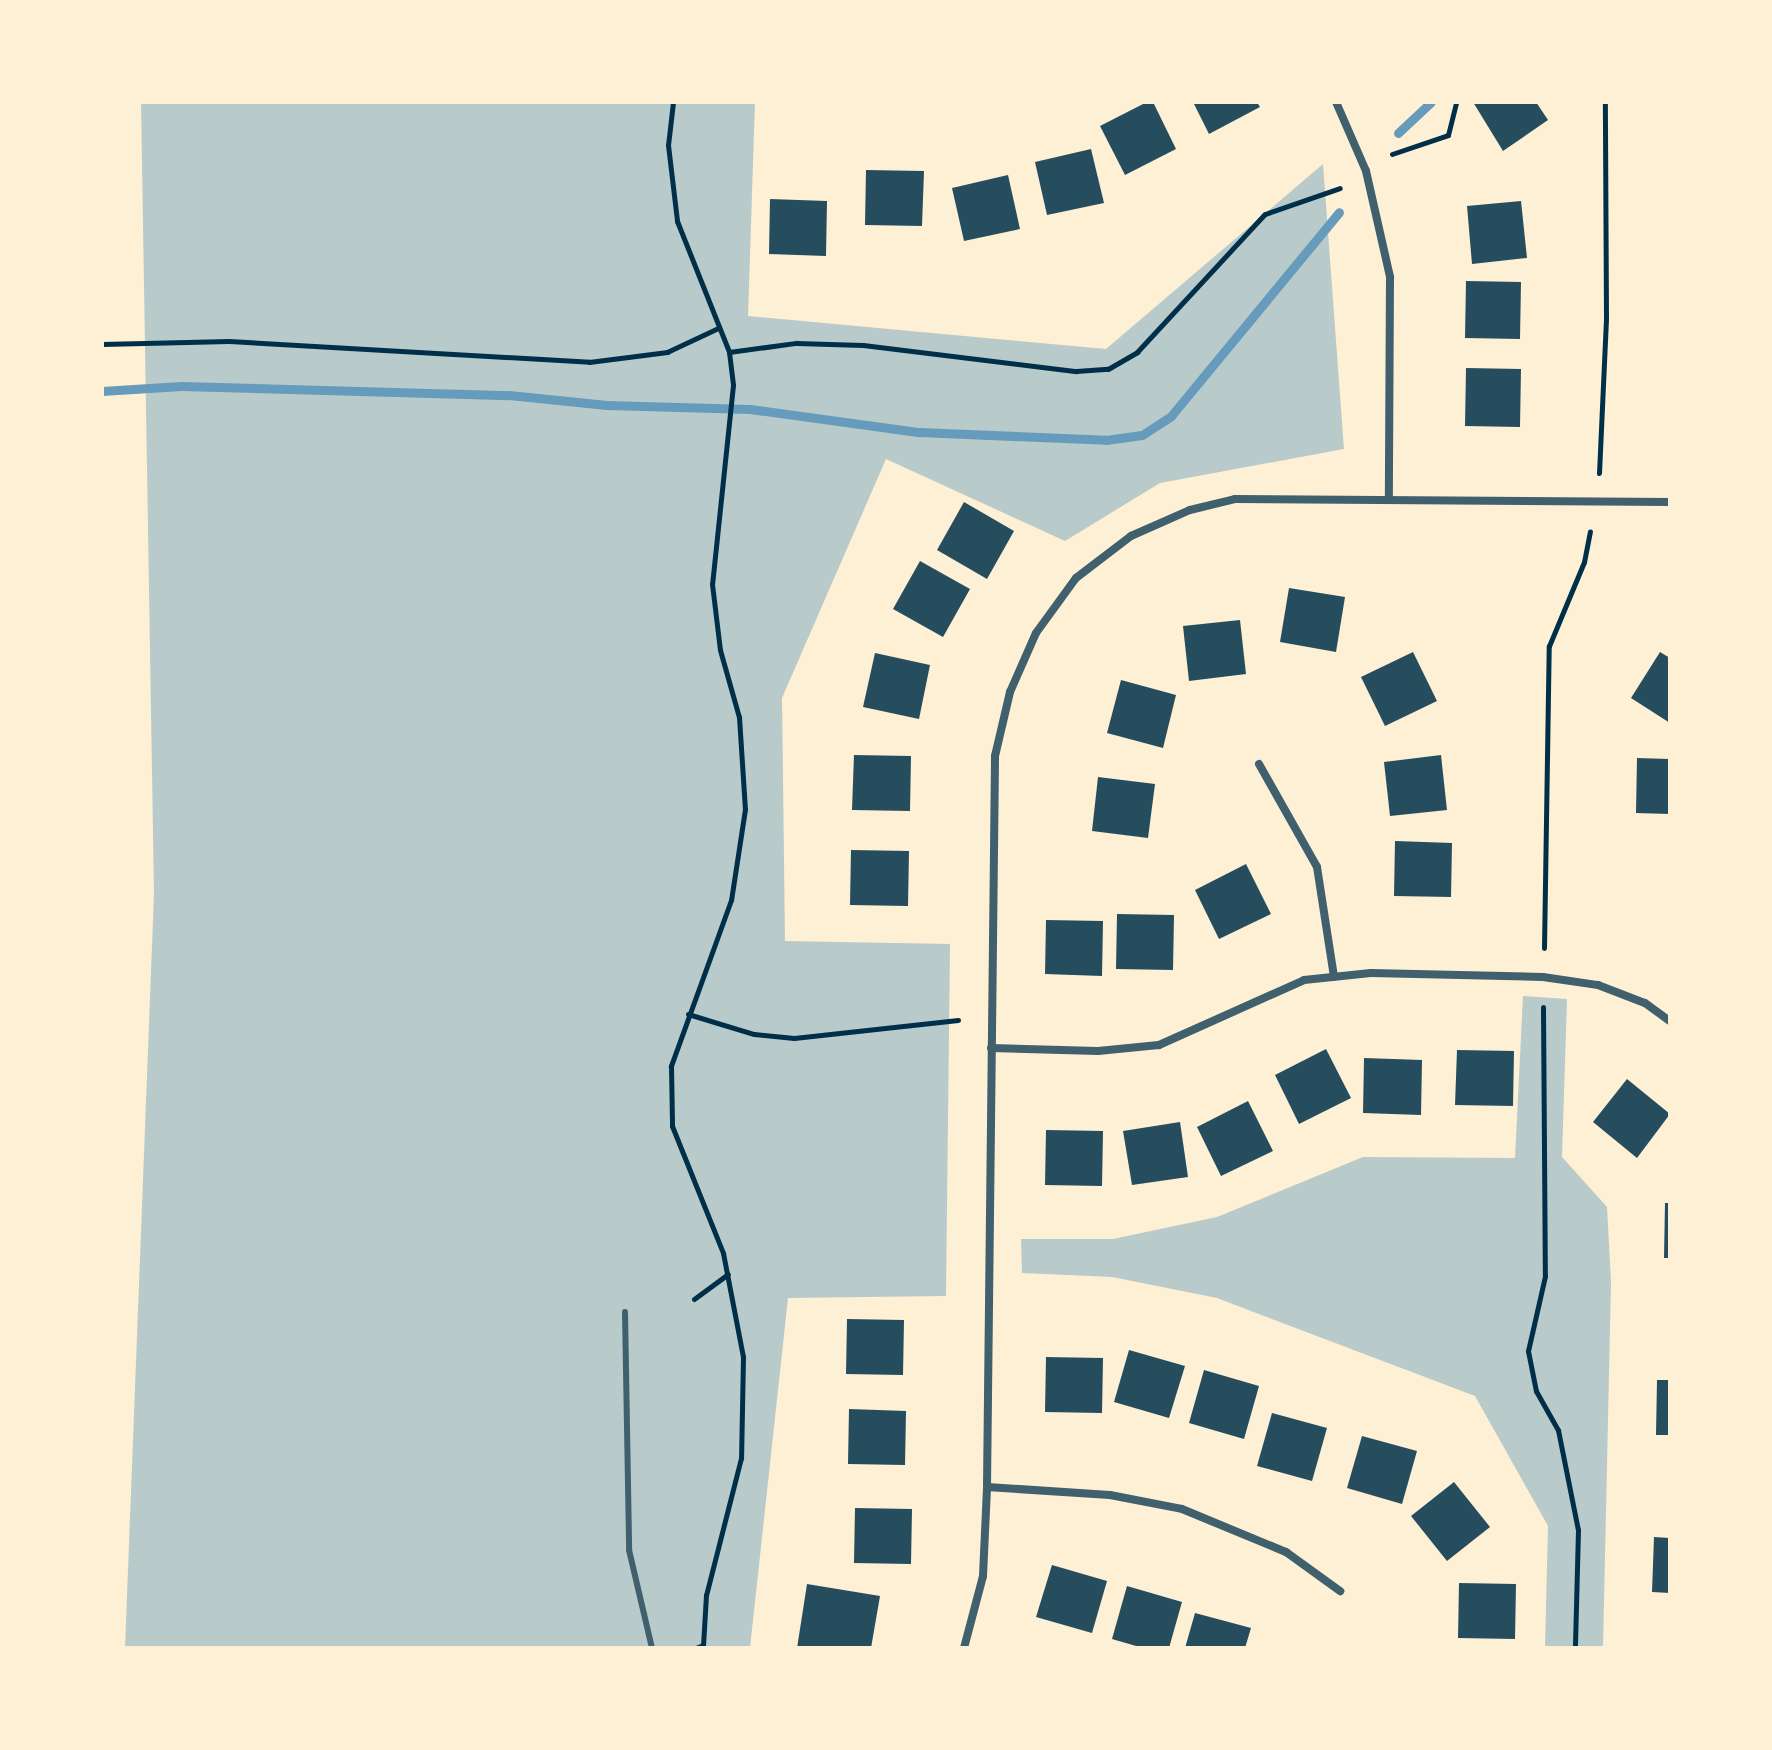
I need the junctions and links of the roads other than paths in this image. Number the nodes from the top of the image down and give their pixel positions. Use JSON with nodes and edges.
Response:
{"nodes":[{"id":1,"x":1336,"y":102,"type":"edge"},
{"id":2,"x":1389,"y":499,"type":"junction"},
{"id":3,"x":1670,"y":502,"type":"edge"},
{"id":4,"x":1259,"y":764,"type":"dead end"},
{"id":5,"x":1334,"y":977,"type":"junction"},
{"id":6,"x":1670,"y":1021,"type":"edge"},
{"id":7,"x":991,"y":1048,"type":"junction"},
{"id":8,"x":625,"y":1312,"type":"dead end"},
{"id":9,"x":987,"y":1487,"type":"junction"},
{"id":10,"x":1340,"y":1591,"type":"dead end"},
{"id":11,"x":652,"y":1648,"type":"edge"},
{"id":12,"x":964,"y":1648,"type":"edge"}],
"edges":[{"from":1,"to":2,"type":"street"},
{"from":2,"to":3,"type":"street"},
{"from":2,"to":7,"type":"street"},
{"from":4,"to":5,"type":"street"},
{"from":5,"to":6,"type":"street"},
{"from":5,"to":7,"type":"street"},
{"from":7,"to":9,"type":"street"},
{"from":8,"to":11,"type":"lane"},
{"from":9,"to":10,"type":"street"},
{"from":9,"to":12,"type":"street"}]}
